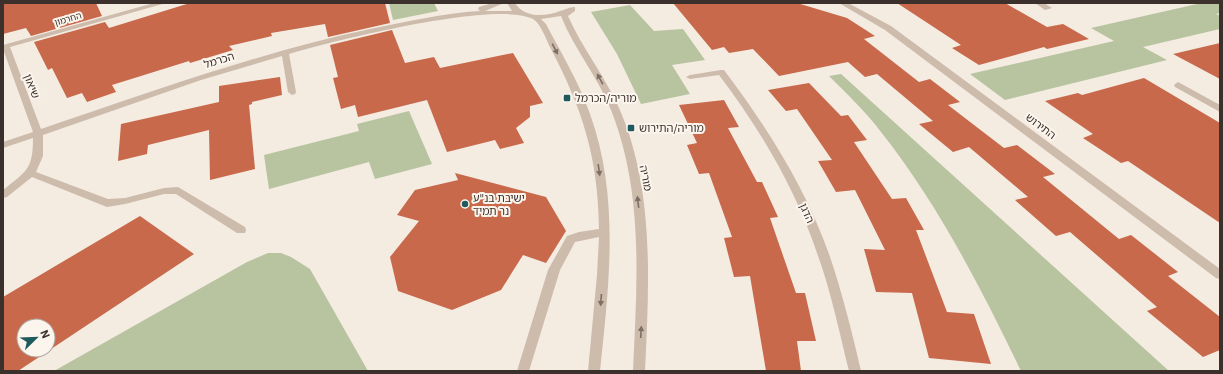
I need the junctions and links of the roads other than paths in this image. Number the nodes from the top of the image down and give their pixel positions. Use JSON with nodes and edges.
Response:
{"nodes":[{"id":1,"x":162,"y":3,"type":"edge"},
{"id":2,"x":500,"y":3,"type":"edge"},
{"id":3,"x":512,"y":3,"type":"edge"},
{"id":4,"x":843,"y":3,"type":"edge"},
{"id":5,"x":1039,"y":3,"type":"edge"},
{"id":6,"x":575,"y":5,"type":"edge"},
{"id":7,"x":1048,"y":8,"type":"dead end"},
{"id":8,"x":529,"y":15,"type":"junction"},
{"id":9,"x":447,"y":18,"type":"junction"},
{"id":10,"x":4,"y":47,"type":"edge"},
{"id":11,"x":285,"y":52,"type":"junction"},
{"id":12,"x":690,"y":77,"type":"dead end"},
{"id":13,"x":1178,"y":85,"type":"dead end"},
{"id":14,"x":292,"y":92,"type":"dead end"},
{"id":15,"x":1220,"y":109,"type":"edge"},
{"id":16,"x":38,"y":133,"type":"junction"},
{"id":17,"x":3,"y":145,"type":"edge"},
{"id":18,"x":31,"y":173,"type":"junction"},
{"id":19,"x":3,"y":195,"type":"edge"},
{"id":20,"x":240,"y":230,"type":"dead end"},
{"id":21,"x":605,"y":232,"type":"junction"},
{"id":22,"x":1220,"y":275,"type":"edge"},
{"id":23,"x":523,"y":370,"type":"edge"},
{"id":24,"x":594,"y":371,"type":"edge"},
{"id":25,"x":639,"y":371,"type":"edge"},
{"id":26,"x":855,"y":371,"type":"edge"}],
"edges":[{"from":1,"to":10,"type":"street","name":"החרמון"},
{"from":2,"to":9,"type":"street","name":"הכרמל"},
{"from":3,"to":8,"type":"street"},
{"from":4,"to":22,"type":"street","name":"התירוש"},
{"from":5,"to":7,"type":"street"},
{"from":6,"to":8,"type":"street","name":"הכרמל"},
{"from":25,"to":6,"type":"street","name":"מוריה","one_way":true},
{"from":8,"to":9,"type":"street","name":"הכרמל"},
{"from":8,"to":21,"type":"street","one_way":true},
{"from":9,"to":11,"type":"street","name":"הכרמל"},
{"from":10,"to":16,"type":"street","name":"שיאון"},
{"from":11,"to":14,"type":"street"},
{"from":11,"to":16,"type":"street","name":"הכרמל"},
{"from":12,"to":26,"type":"street","name":"הדגן"},
{"from":13,"to":15,"type":"street"},
{"from":16,"to":17,"type":"street","name":"הכרמל"},
{"from":16,"to":18,"type":"street"},
{"from":18,"to":19,"type":"street"},
{"from":18,"to":20,"type":"street"},
{"from":21,"to":23,"type":"street"},
{"from":21,"to":24,"type":"street","one_way":true}]}
